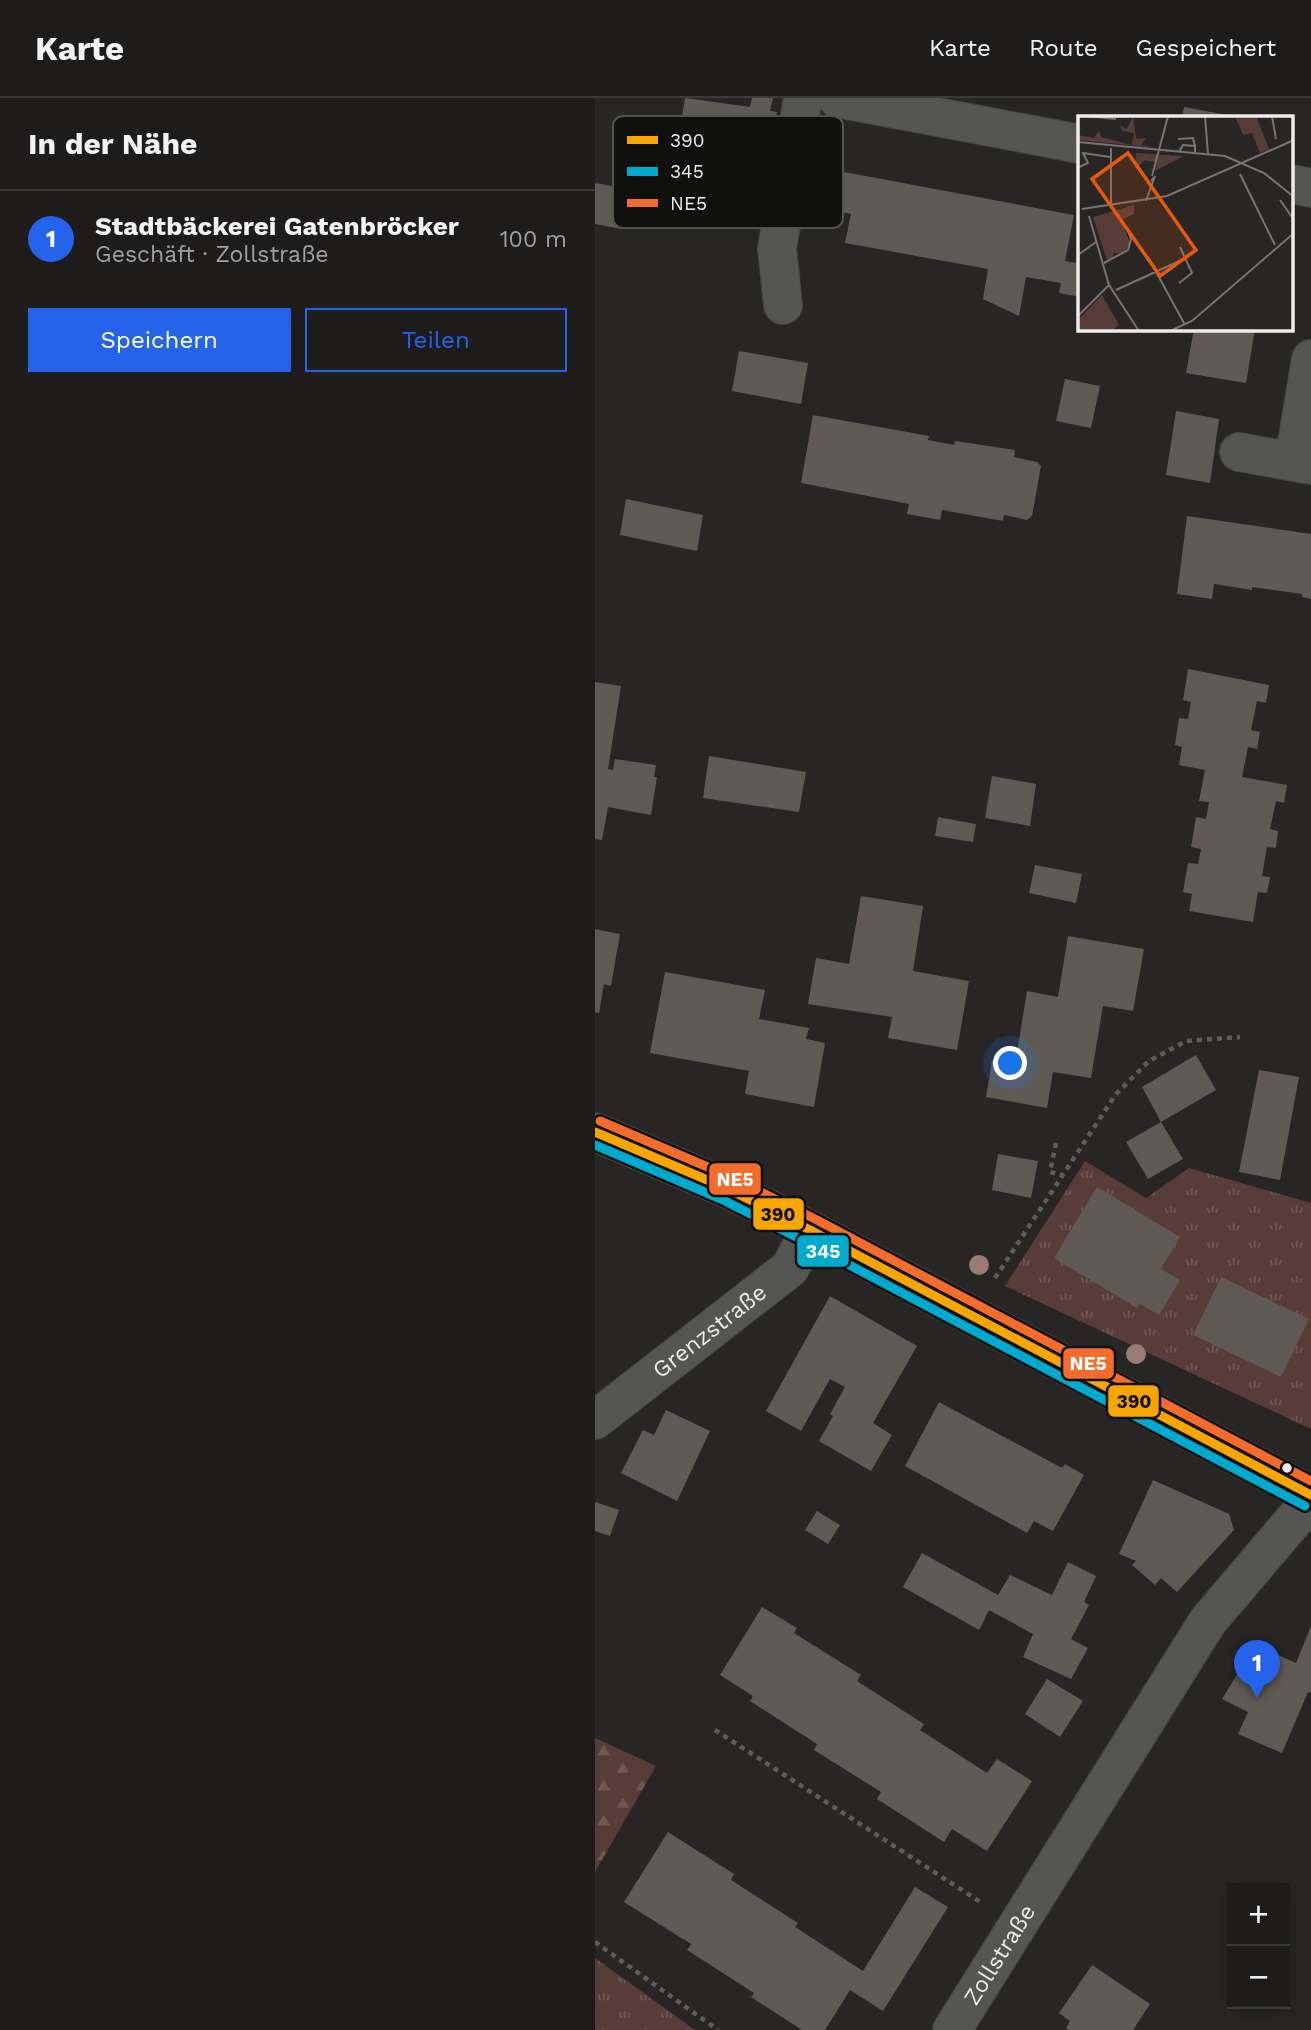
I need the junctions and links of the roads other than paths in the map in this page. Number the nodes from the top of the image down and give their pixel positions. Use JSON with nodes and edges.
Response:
{"nodes":[{"id":1,"x":803,"y":98,"type":"edge"},
{"id":2,"x":837,"y":98,"type":"edge"},
{"id":3,"x":800,"y":116,"type":"edge"},
{"id":4,"x":1078,"y":144,"type":"edge"},
{"id":5,"x":1293,"y":184,"type":"edge"},
{"id":6,"x":1311,"y":188,"type":"edge"},
{"id":7,"x":780,"y":228,"type":"edge"},
{"id":8,"x":783,"y":306,"type":"dead end"},
{"id":9,"x":1311,"y":359,"type":"edge"},
{"id":10,"x":1239,"y":452,"type":"dead end"},
{"id":11,"x":1302,"y":463,"type":"edge"},
{"id":12,"x":595,"y":1132,"type":"edge"},
{"id":13,"x":810,"y":1230,"type":"junction"},
{"id":14,"x":595,"y":1420,"type":"edge"},
{"id":15,"x":1311,"y":1498,"type":"edge"},
{"id":16,"x":952,"y":2030,"type":"edge"}],
"edges":[{"from":1,"to":3,"type":"street"},
{"from":2,"to":4,"type":"street"},
{"from":5,"to":6,"type":"street"},
{"from":7,"to":8,"type":"street"},
{"from":9,"to":11,"type":"street"},
{"from":10,"to":11,"type":"street"},
{"from":12,"to":13,"type":"street"},
{"from":13,"to":14,"type":"street","name":"Grenzstraße"},
{"from":13,"to":15,"type":"street"},
{"from":15,"to":16,"type":"street","name":"Zollstraße"}]}
